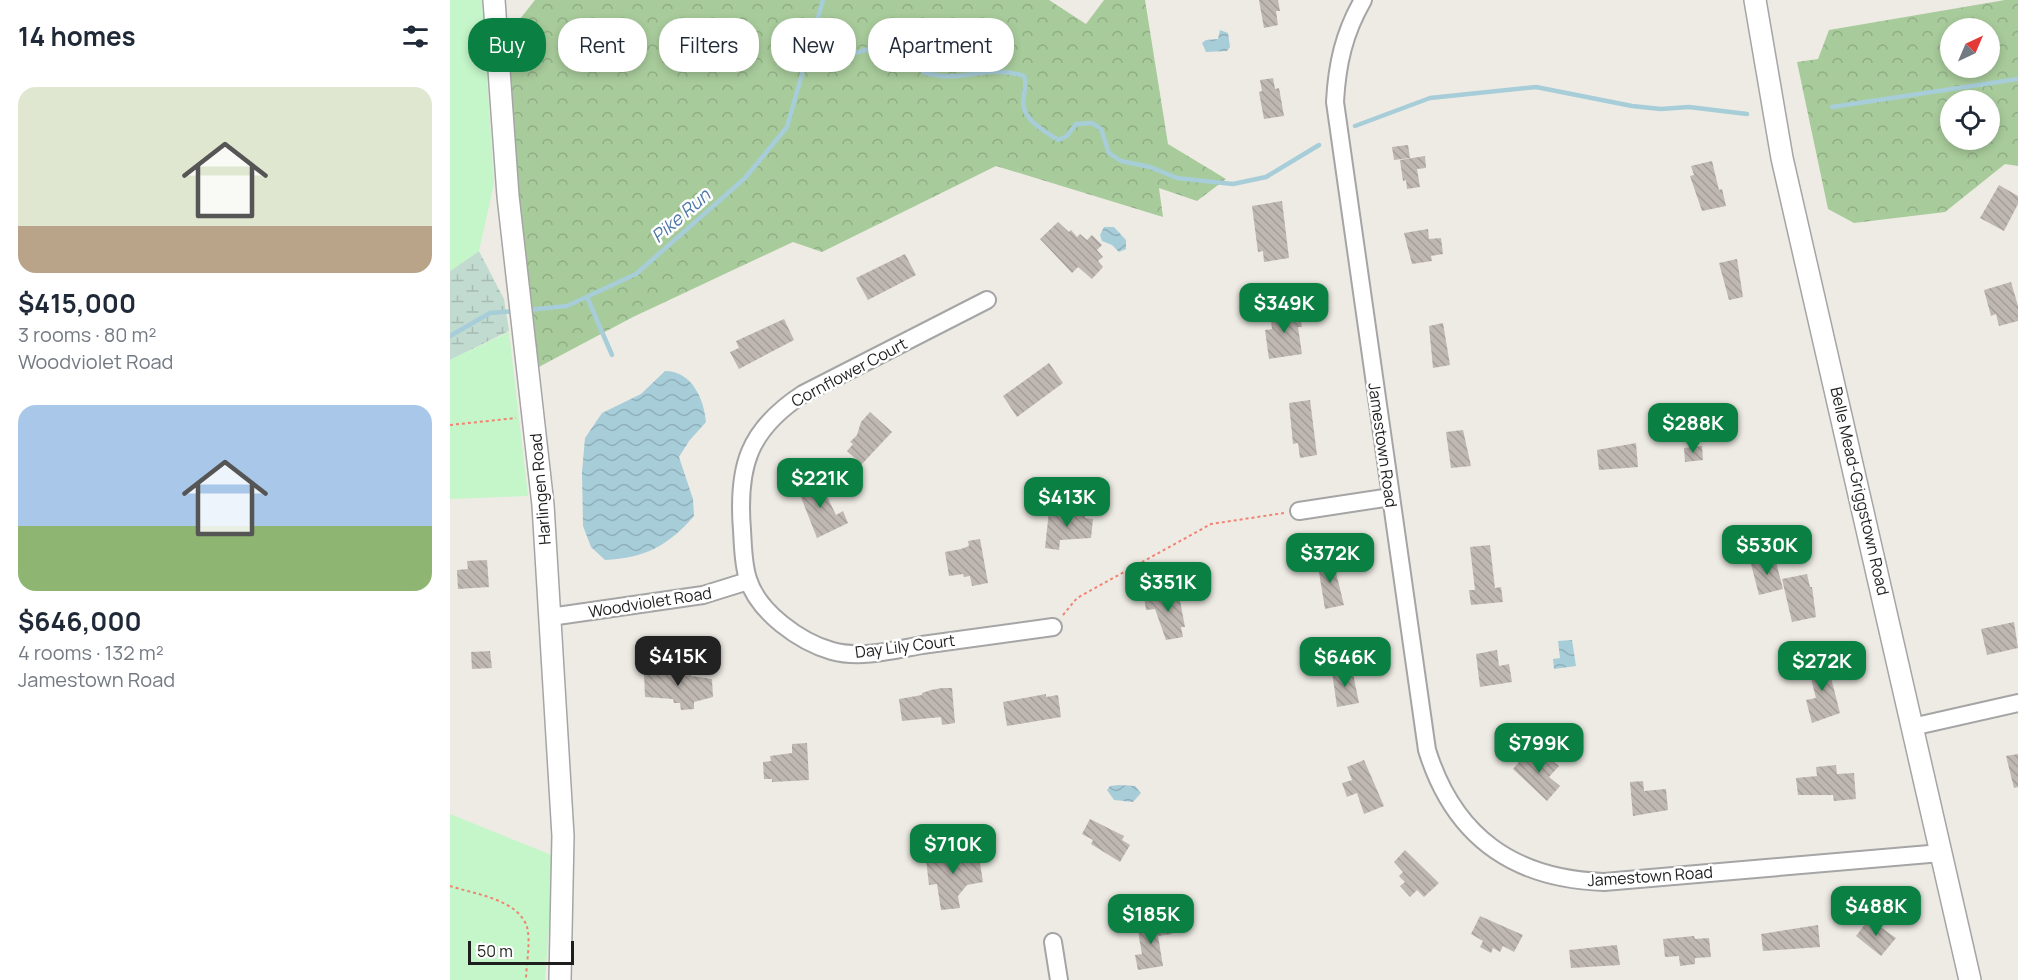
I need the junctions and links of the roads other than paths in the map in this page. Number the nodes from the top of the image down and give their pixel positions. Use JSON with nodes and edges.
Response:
{"nodes":[{"id":1,"x":494,"y":0,"type":"edge"},
{"id":2,"x":1363,"y":0,"type":"edge"},
{"id":3,"x":1755,"y":0,"type":"edge"},
{"id":4,"x":987,"y":300,"type":"dead end"},
{"id":5,"x":1391,"y":497,"type":"junction"},
{"id":6,"x":1299,"y":511,"type":"road end"},
{"id":7,"x":748,"y":581,"type":"junction"},
{"id":8,"x":550,"y":617,"type":"junction"},
{"id":9,"x":1053,"y":627,"type":"road end"},
{"id":10,"x":2018,"y":703,"type":"edge"},
{"id":11,"x":1912,"y":728,"type":"junction"},
{"id":12,"x":1941,"y":853,"type":"junction"},
{"id":13,"x":1053,"y":942,"type":"dead end"},
{"id":14,"x":560,"y":980,"type":"edge"},
{"id":15,"x":1059,"y":980,"type":"edge"},
{"id":16,"x":1970,"y":980,"type":"edge"}],
"edges":[{"from":1,"to":8,"type":"street","name":"Harlingen Road"},
{"from":2,"to":5,"type":"street","name":"Jamestown Road"},
{"from":3,"to":11,"type":"street","name":"Belle Mead-Griggstown Road"},
{"from":4,"to":7,"type":"street","name":"Cornflower Court"},
{"from":5,"to":6,"type":"street"},
{"from":5,"to":12,"type":"street","name":"Jamestown Road"},
{"from":7,"to":8,"type":"street","name":"Woodviolet Road"},
{"from":7,"to":9,"type":"street","name":"Day Lily Court"},
{"from":8,"to":14,"type":"street","name":"Harlingen Road"},
{"from":10,"to":11,"type":"street"},
{"from":11,"to":12,"type":"street","name":"Belle Mead-Griggstown Road"},
{"from":12,"to":16,"type":"street","name":"Belle Mead-Griggstown Road"},
{"from":13,"to":15,"type":"street"}]}
